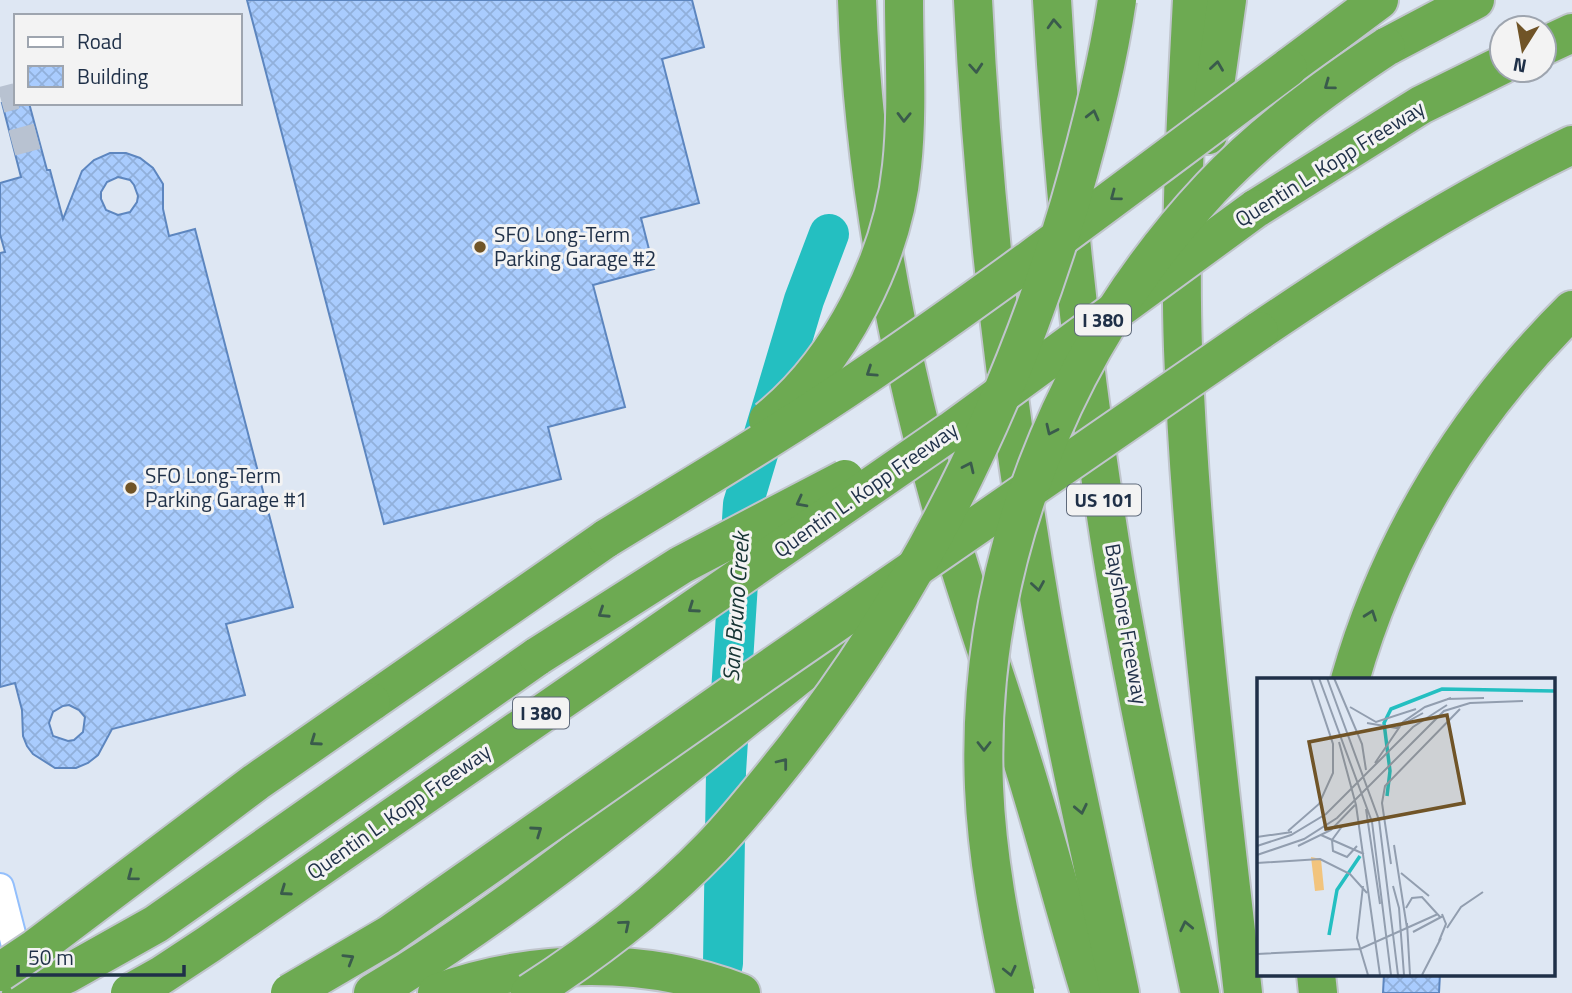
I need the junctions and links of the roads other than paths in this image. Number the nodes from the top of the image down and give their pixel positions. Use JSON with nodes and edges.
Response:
{"nodes":[{"id":1,"x":857,"y":0,"type":"edge"},
{"id":2,"x":904,"y":0,"type":"edge"},
{"id":3,"x":972,"y":0,"type":"edge"},
{"id":4,"x":1052,"y":0,"type":"edge"},
{"id":5,"x":1117,"y":0,"type":"edge"},
{"id":6,"x":1192,"y":0,"type":"edge"},
{"id":7,"x":1227,"y":0,"type":"edge"},
{"id":8,"x":1379,"y":0,"type":"edge"},
{"id":9,"x":1475,"y":0,"type":"edge"},
{"id":10,"x":1488,"y":72,"type":"edge"},
{"id":11,"x":1572,"y":145,"type":"edge"},
{"id":12,"x":1572,"y":310,"type":"edge"},
{"id":13,"x":1124,"y":425,"type":"junction"},
{"id":14,"x":951,"y":431,"type":"junction"},
{"id":15,"x":1192,"y":500,"type":"junction"},
{"id":16,"x":607,"y":538,"type":"junction"},
{"id":17,"x":1351,"y":678,"type":"edge"},
{"id":18,"x":0,"y":887,"type":"edge"},
{"id":19,"x":19,"y":987,"type":"edge"},
{"id":20,"x":130,"y":993,"type":"edge"},
{"id":21,"x":290,"y":993,"type":"edge"},
{"id":22,"x":373,"y":993,"type":"edge"},
{"id":23,"x":437,"y":993,"type":"edge"},
{"id":24,"x":530,"y":993,"type":"edge"},
{"id":25,"x":741,"y":993,"type":"edge"},
{"id":26,"x":1015,"y":993,"type":"edge"},
{"id":27,"x":1090,"y":993,"type":"edge"},
{"id":28,"x":1120,"y":993,"type":"edge"},
{"id":29,"x":1200,"y":993,"type":"edge"},
{"id":30,"x":1243,"y":993,"type":"edge"}],
"edges":[{"from":1,"to":27,"type":"highway"},
{"from":2,"to":16,"type":"highway","one_way":true,"bridge":true},
{"from":3,"to":28,"type":"highway","one_way":true},
{"from":29,"to":4,"type":"highway","name":"Bayshore Freeway","number":"US 101","one_way":true},
{"from":24,"to":5,"type":"highway","one_way":true,"bridge":true},
{"from":6,"to":15,"type":"highway"},
{"from":15,"to":7,"type":"highway","one_way":true},
{"from":8,"to":16,"type":"highway","one_way":true,"bridge":true},
{"from":9,"to":26,"type":"highway","one_way":true,"bridge":true},
{"from":10,"to":14,"type":"highway","name":"Quentin L. Kopp Freeway","number":"I 380","bridge":true},
{"from":11,"to":13,"type":"highway","bridge":true},
{"from":17,"to":12,"type":"highway","one_way":true},
{"from":21,"to":13,"type":"highway","one_way":true,"bridge":true},
{"from":13,"to":22,"type":"highway","bridge":true},
{"from":14,"to":19,"type":"highway","one_way":true,"bridge":true},
{"from":14,"to":20,"type":"highway","name":"Quentin L. Kopp Freeway","number":"I 380","one_way":true,"bridge":true},
{"from":15,"to":30,"type":"highway"},
{"from":16,"to":19,"type":"highway","one_way":true,"bridge":true},
{"from":18,"to":19,"type":"street"},
{"from":23,"to":25,"type":"highway"}]}
